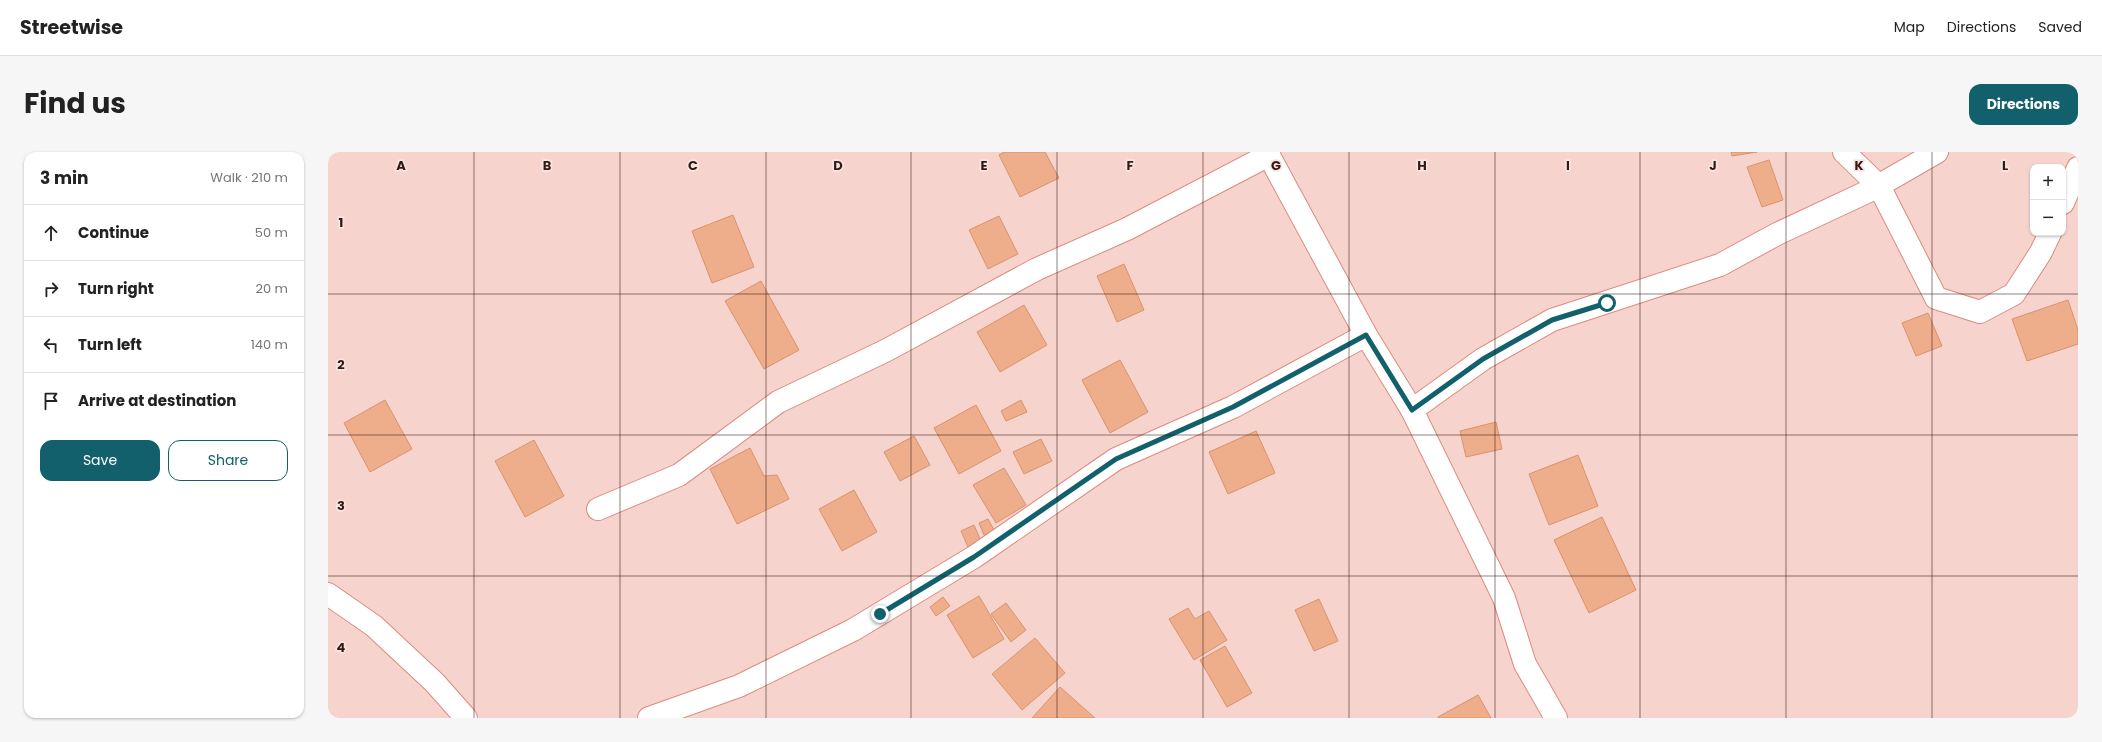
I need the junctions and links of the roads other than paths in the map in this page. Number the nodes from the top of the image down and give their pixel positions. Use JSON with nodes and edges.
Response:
{"nodes":[{"id":1,"x":1844,"y":152,"type":"edge"},
{"id":2,"x":1937,"y":152,"type":"edge"},
{"id":3,"x":1268,"y":154,"type":"edge"},
{"id":4,"x":2078,"y":168,"type":"edge"},
{"id":5,"x":1879,"y":186,"type":"junction"},
{"id":6,"x":2064,"y":200,"type":"edge"},
{"id":7,"x":2049,"y":236,"type":"edge"},
{"id":8,"x":1366,"y":335,"type":"junction"},
{"id":9,"x":1412,"y":410,"type":"junction"},
{"id":10,"x":598,"y":509,"type":"dead end"},
{"id":11,"x":328,"y":594,"type":"edge"},
{"id":12,"x":466,"y":718,"type":"edge"},
{"id":13,"x":649,"y":718,"type":"edge"},
{"id":14,"x":1556,"y":718,"type":"edge"}],
"edges":[{"from":1,"to":5,"type":"street"},
{"from":2,"to":5,"type":"street"},
{"from":3,"to":8,"type":"street"},
{"from":3,"to":10,"type":"street"},
{"from":4,"to":6,"type":"street"},
{"from":5,"to":7,"type":"street"},
{"from":5,"to":9,"type":"street"},
{"from":8,"to":9,"type":"street"},
{"from":8,"to":13,"type":"street"},
{"from":9,"to":14,"type":"street"},
{"from":11,"to":12,"type":"street"}]}
